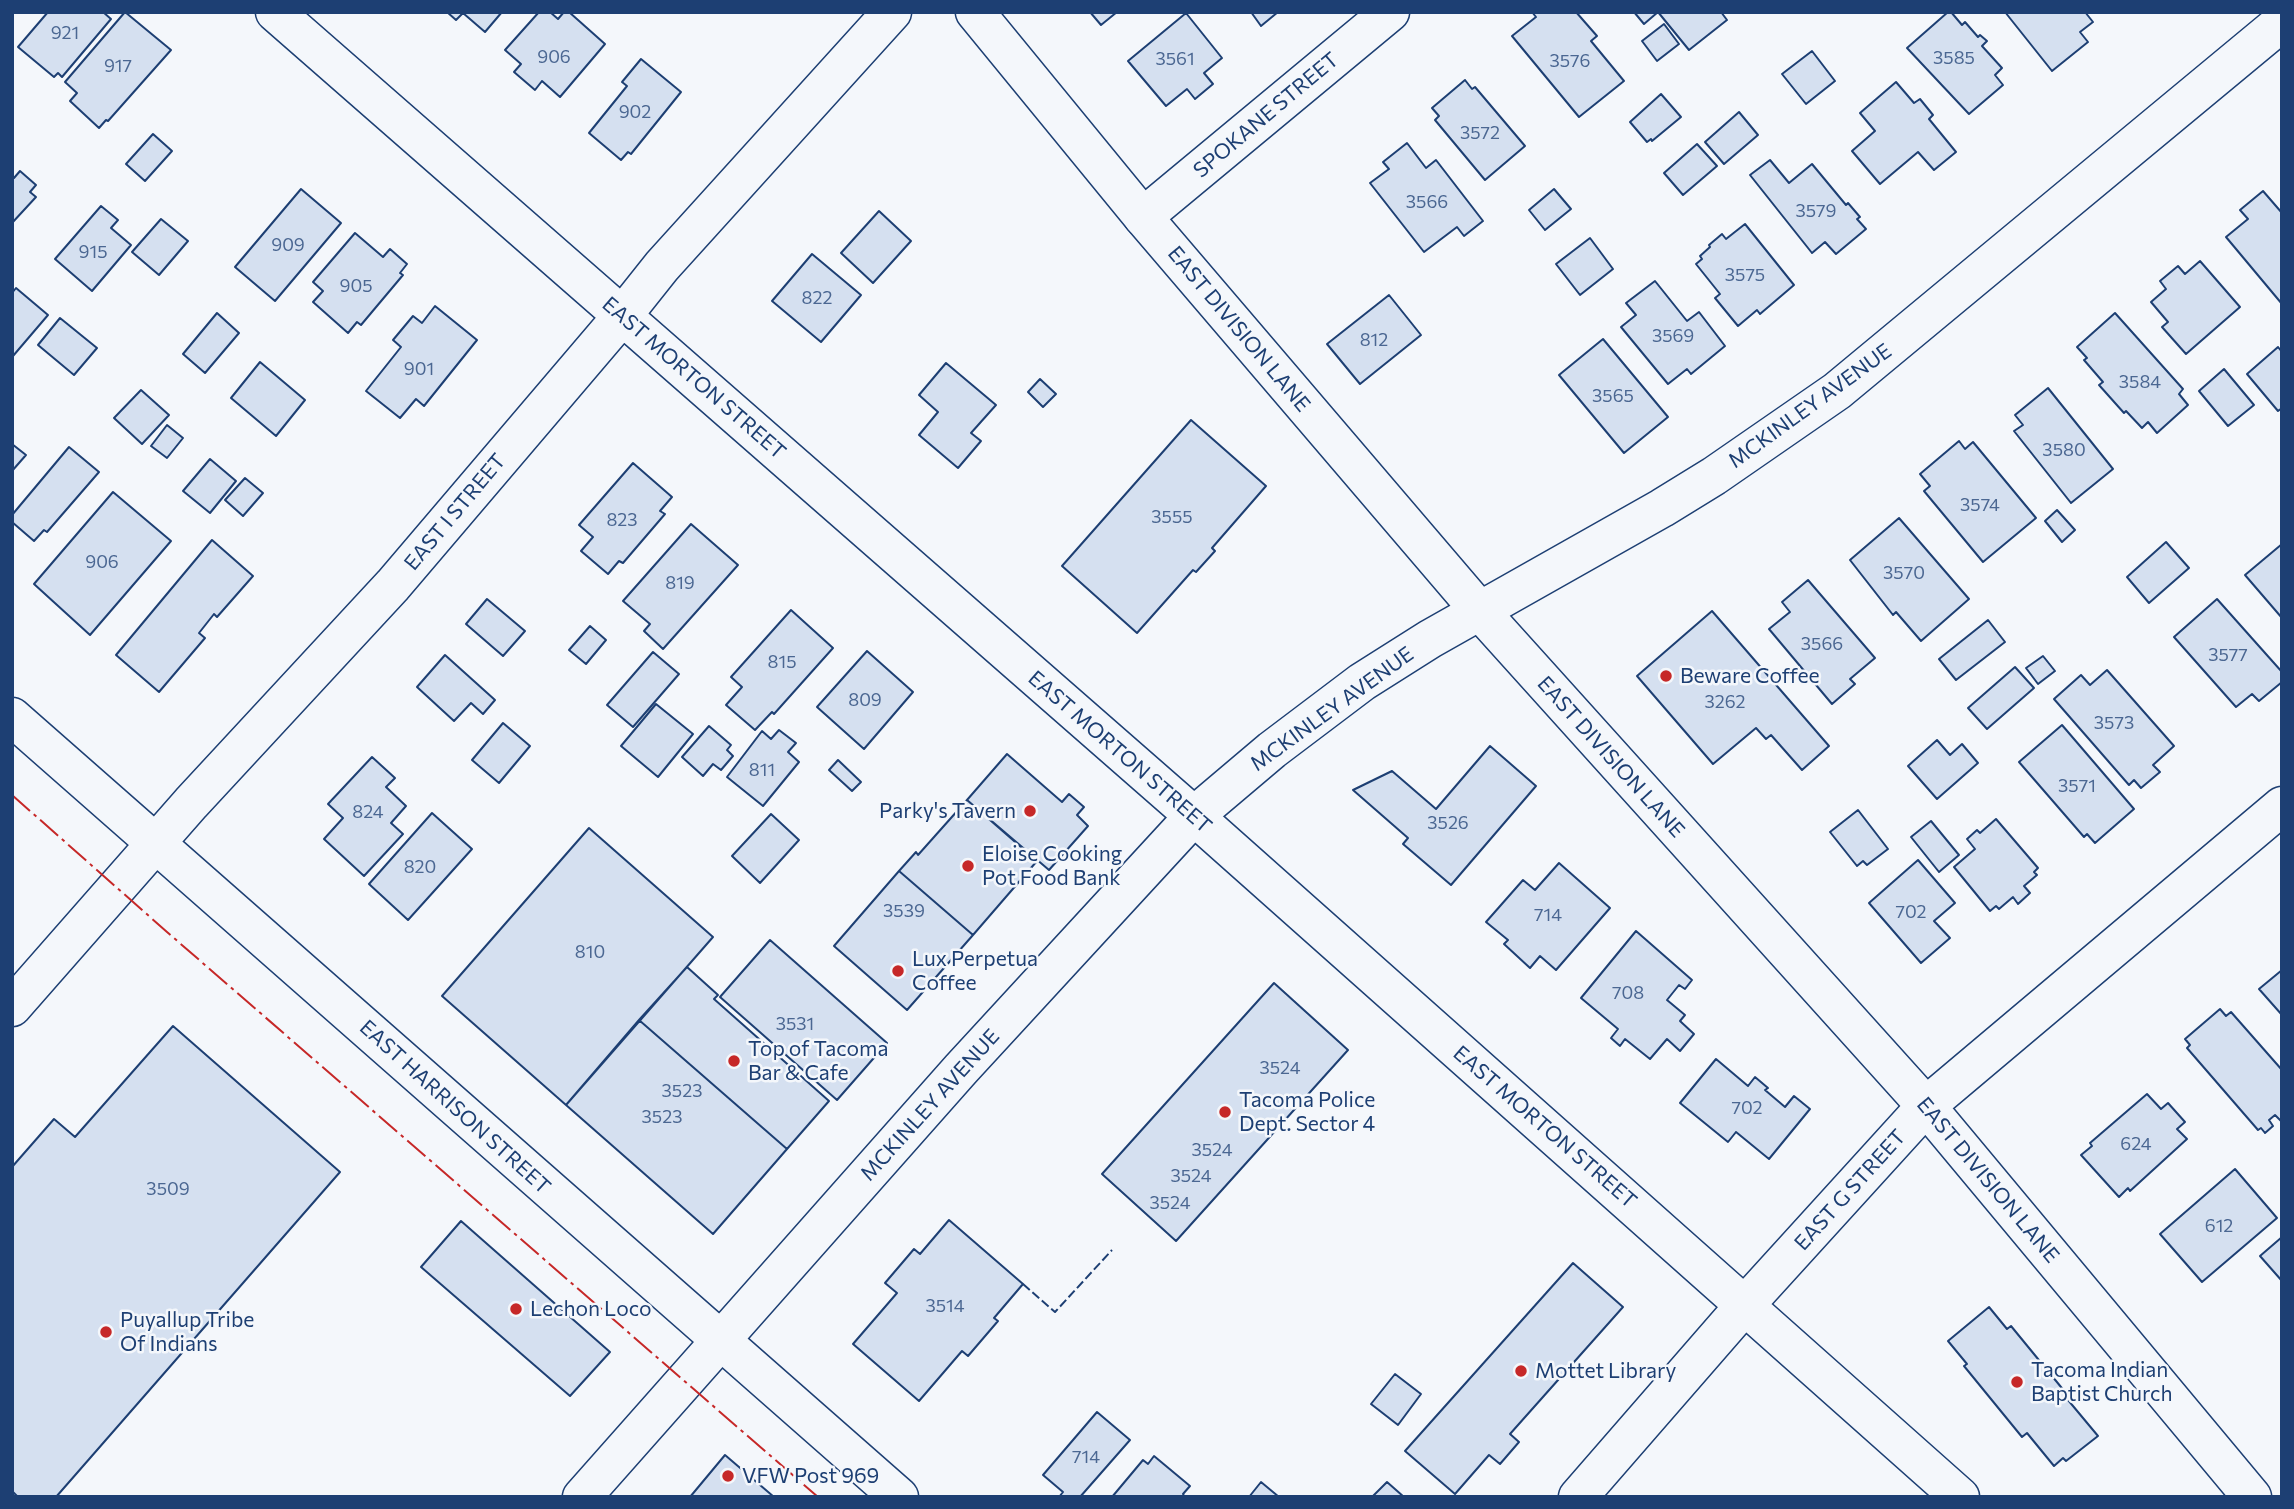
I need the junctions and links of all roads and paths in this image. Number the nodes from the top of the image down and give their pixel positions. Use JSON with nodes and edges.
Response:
{"nodes":[{"id":1,"x":275,"y":12,"type":"edge"},
{"id":2,"x":892,"y":12,"type":"edge"},
{"id":3,"x":975,"y":12,"type":"edge"},
{"id":4,"x":1390,"y":12,"type":"edge"},
{"id":5,"x":2282,"y":22,"type":"edge"},
{"id":6,"x":1143,"y":217,"type":"junction"},
{"id":7,"x":623,"y":315,"type":"junction"},
{"id":8,"x":1479,"y":610,"type":"junction"},
{"id":9,"x":12,"y":717,"type":"edge"},
{"id":10,"x":2282,"y":806,"type":"edge"},
{"id":11,"x":1194,"y":816,"type":"junction"},
{"id":12,"x":157,"y":842,"type":"junction"},
{"id":13,"x":12,"y":1007,"type":"edge"},
{"id":14,"x":1927,"y":1106,"type":"junction"},
{"id":15,"x":1745,"y":1305,"type":"junction"},
{"id":16,"x":720,"y":1340,"type":"junction"},
{"id":17,"x":582,"y":1497,"type":"edge"},
{"id":18,"x":899,"y":1497,"type":"edge"},
{"id":19,"x":1578,"y":1497,"type":"edge"},
{"id":20,"x":1960,"y":1497,"type":"edge"},
{"id":21,"x":2252,"y":1497,"type":"edge"}],
"edges":[{"from":1,"to":7,"type":"street","name":"EAST MORTON STREET"},
{"from":2,"to":7,"type":"street","name":"EAST I STREET"},
{"from":3,"to":6,"type":"street","name":"EAST DIVISION LANE"},
{"from":4,"to":6,"type":"street","name":"SPOKANE STREET"},
{"from":5,"to":8,"type":"street","name":"MCKINLEY AVENUE"},
{"from":6,"to":8,"type":"street","name":"EAST DIVISION LANE"},
{"from":7,"to":11,"type":"street","name":"EAST MORTON STREET"},
{"from":7,"to":12,"type":"street","name":"EAST I STREET"},
{"from":8,"to":11,"type":"street","name":"MCKINLEY AVENUE"},
{"from":8,"to":14,"type":"street","name":"EAST DIVISION LANE"},
{"from":9,"to":12,"type":"street","name":"EAST HARRISON STREET"},
{"from":10,"to":14,"type":"street","name":"EAST G STREET"},
{"from":11,"to":15,"type":"street","name":"EAST MORTON STREET"},
{"from":11,"to":16,"type":"street","name":"MCKINLEY AVENUE"},
{"from":12,"to":13,"type":"street","name":"EAST I STREET"},
{"from":12,"to":16,"type":"street","name":"EAST HARRISON STREET"},
{"from":14,"to":15,"type":"street","name":"EAST G STREET"},
{"from":14,"to":21,"type":"street","name":"EAST DIVISION LANE"},
{"from":15,"to":19,"type":"street","name":"EAST G STREET"},
{"from":15,"to":20,"type":"street","name":"EAST MORTON STREET"},
{"from":16,"to":17,"type":"street","name":"MCKINLEY AVENUE"},
{"from":16,"to":18,"type":"street","name":"EAST HARRISON STREET"}]}
